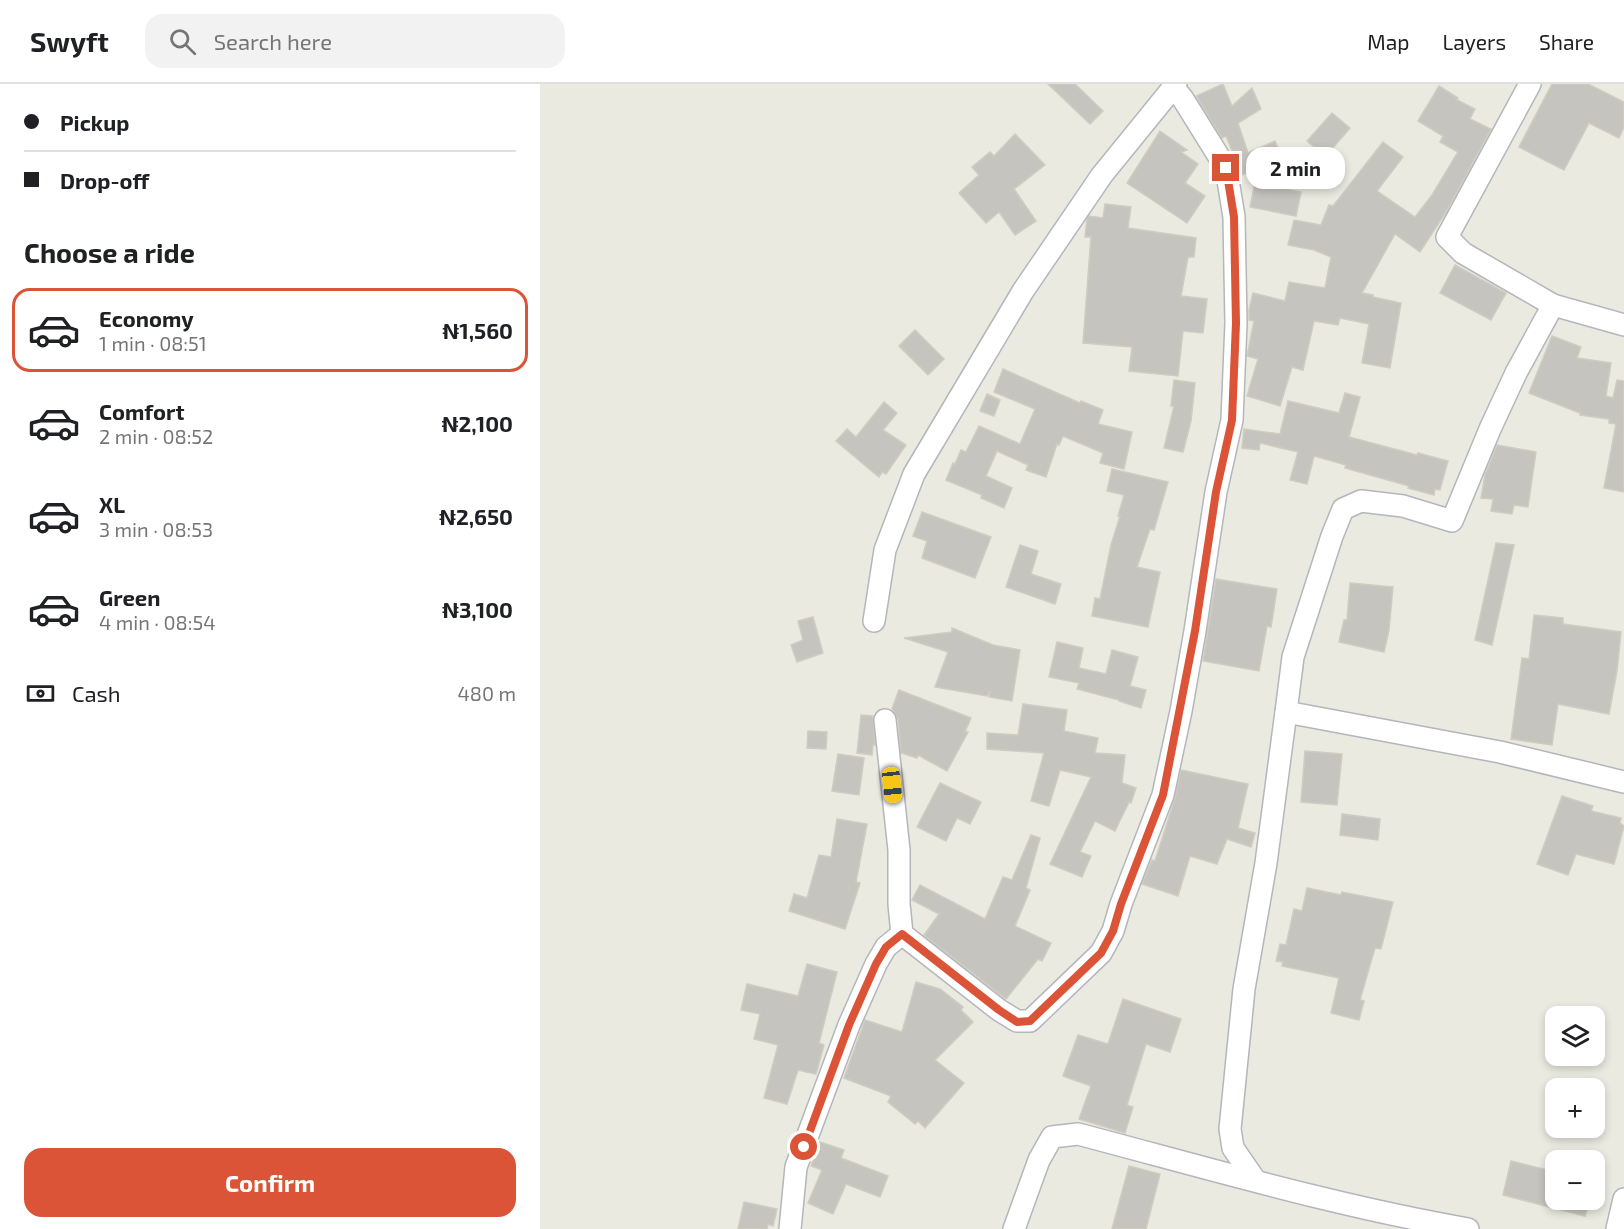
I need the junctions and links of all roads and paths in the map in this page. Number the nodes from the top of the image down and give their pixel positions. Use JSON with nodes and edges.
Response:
{"nodes":[{"id":1,"x":1530,"y":84,"type":"edge"},
{"id":2,"x":1175,"y":86,"type":"edge"},
{"id":3,"x":1553,"y":305,"type":"junction"},
{"id":4,"x":1624,"y":325,"type":"edge"},
{"id":5,"x":874,"y":621,"type":"dead end"},
{"id":6,"x":1286,"y":712,"type":"junction"},
{"id":7,"x":885,"y":720,"type":"dead end"},
{"id":8,"x":1624,"y":782,"type":"edge"},
{"id":9,"x":902,"y":934,"type":"junction"},
{"id":10,"x":1255,"y":1180,"type":"junction"},
{"id":11,"x":1624,"y":1199,"type":"edge"},
{"id":12,"x":1423,"y":1225,"type":"edge"},
{"id":13,"x":790,"y":1229,"type":"edge"},
{"id":14,"x":1014,"y":1229,"type":"edge"},
{"id":15,"x":1468,"y":1229,"type":"edge"},
{"id":16,"x":1617,"y":1229,"type":"edge"}],
"edges":[{"from":1,"to":3,"type":"street"},
{"from":2,"to":5,"type":"street"},
{"from":2,"to":9,"type":"street"},
{"from":3,"to":4,"type":"street"},
{"from":3,"to":6,"type":"street"},
{"from":6,"to":8,"type":"street"},
{"from":6,"to":10,"type":"street"},
{"from":7,"to":9,"type":"street"},
{"from":9,"to":13,"type":"street"},
{"from":10,"to":12,"type":"street"},
{"from":10,"to":14,"type":"street"},
{"from":11,"to":16,"type":"street"},
{"from":12,"to":15,"type":"street"}]}
